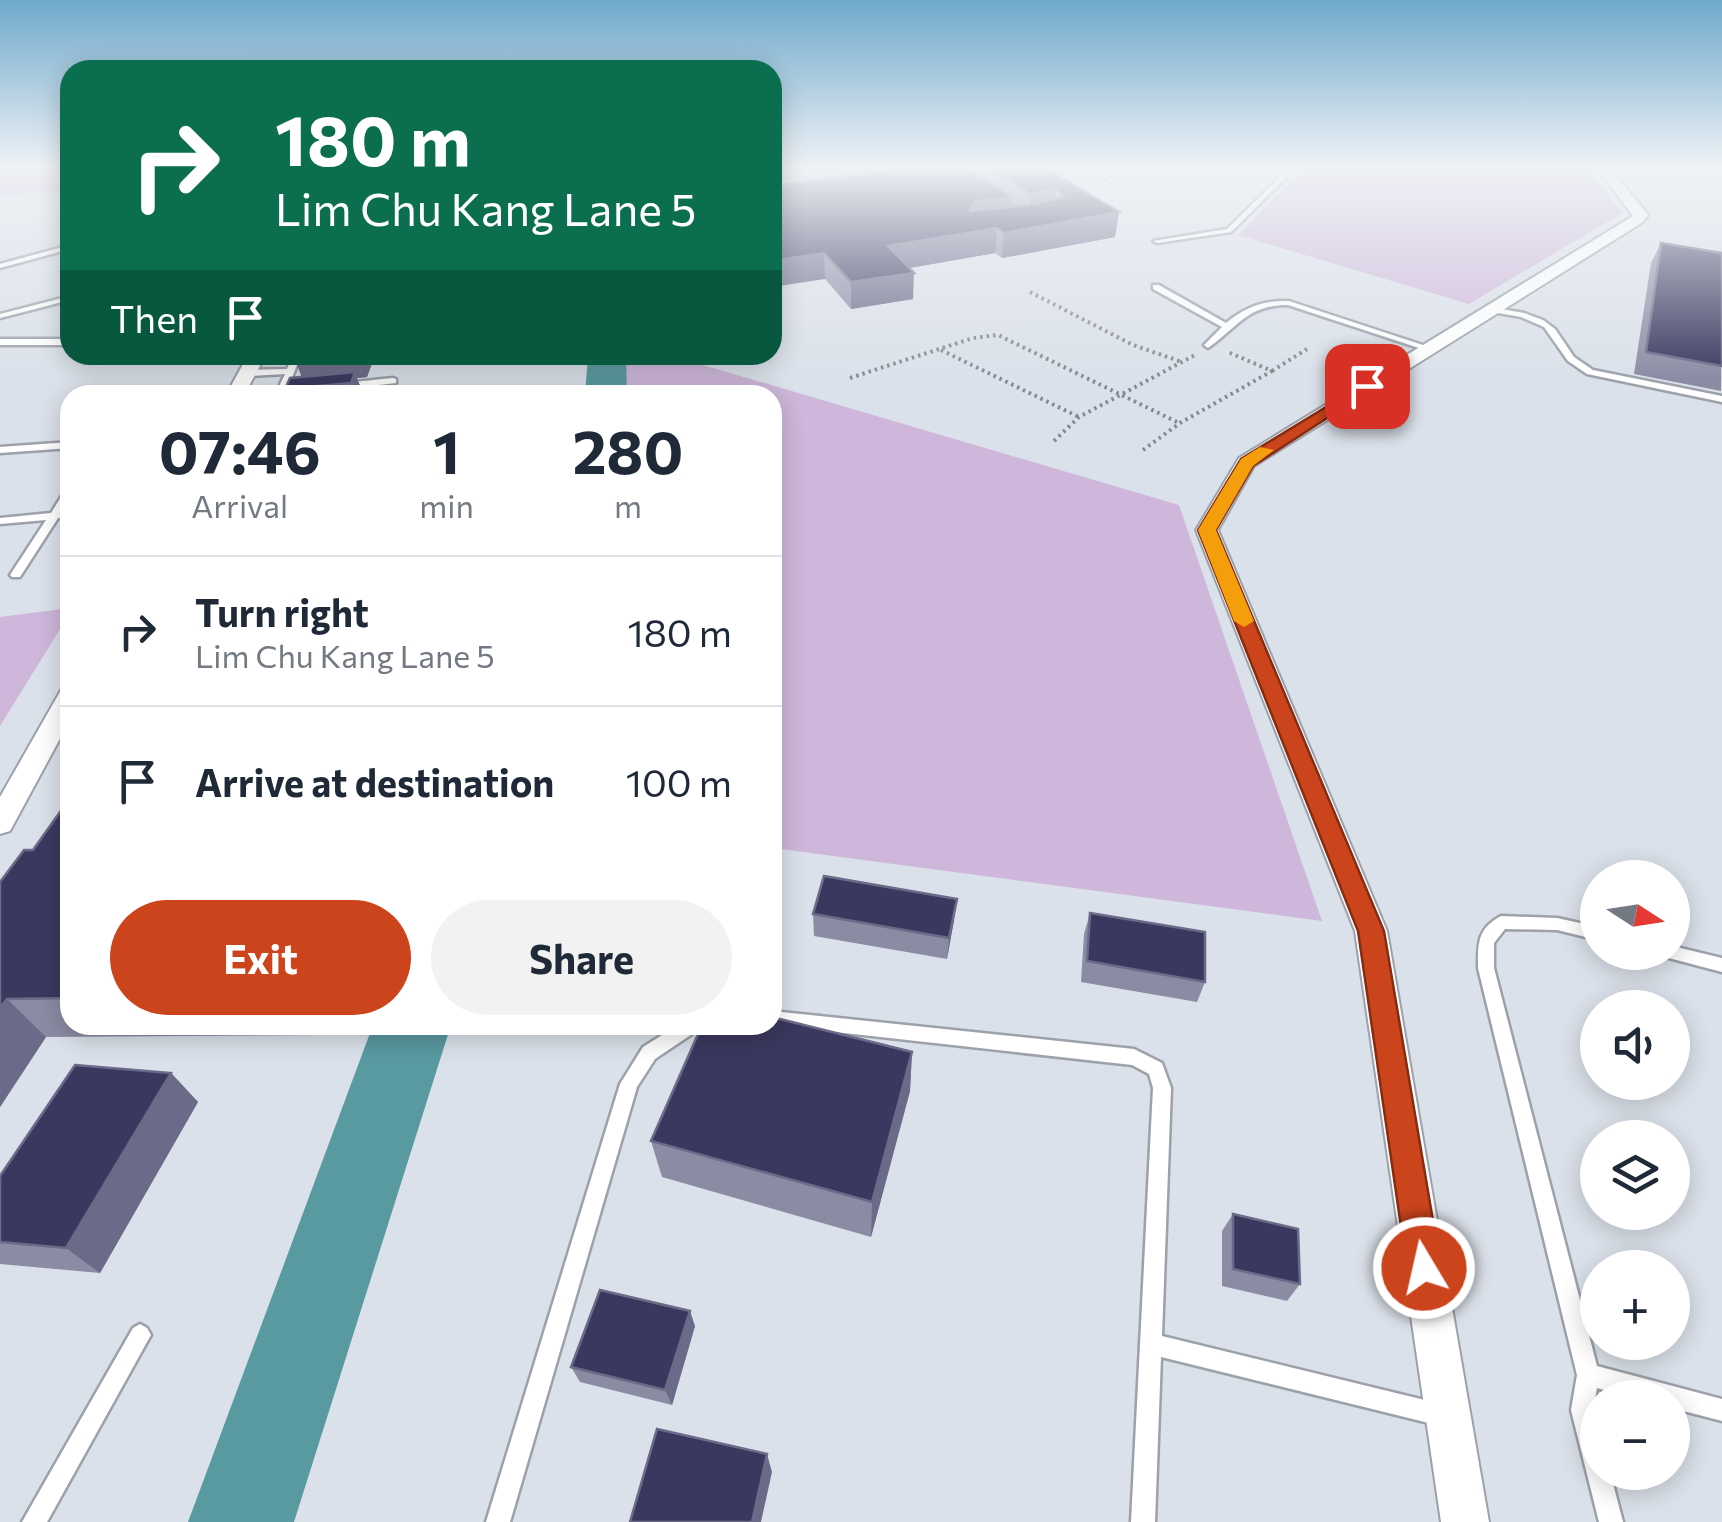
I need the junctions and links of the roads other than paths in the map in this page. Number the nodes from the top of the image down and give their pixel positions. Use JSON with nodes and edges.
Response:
{"nodes":[{"id":1,"x":1178,"y":238,"type":"edge"},
{"id":2,"x":1606,"y":238,"type":"edge"},
{"id":3,"x":1157,"y":241,"type":"dead end"},
{"id":4,"x":60,"y":249,"type":"edge"},
{"id":5,"x":0,"y":266,"type":"edge"},
{"id":6,"x":1156,"y":287,"type":"dead end"},
{"id":7,"x":60,"y":300,"type":"edge"},
{"id":8,"x":1490,"y":308,"type":"junction"},
{"id":9,"x":2,"y":315,"type":"edge"},
{"id":10,"x":1226,"y":326,"type":"junction"},
{"id":11,"x":0,"y":342,"type":"edge"},
{"id":12,"x":60,"y":342,"type":"edge"},
{"id":13,"x":1208,"y":345,"type":"road end"},
{"id":14,"x":1428,"y":348,"type":"junction"},
{"id":15,"x":251,"y":365,"type":"edge"},
{"id":16,"x":292,"y":365,"type":"edge"},
{"id":17,"x":290,"y":370,"type":"junction"},
{"id":18,"x":246,"y":374,"type":"junction"},
{"id":19,"x":392,"y":381,"type":"dead end"},
{"id":20,"x":240,"y":385,"type":"edge"},
{"id":21,"x":284,"y":385,"type":"edge"},
{"id":22,"x":348,"y":385,"type":"edge"},
{"id":23,"x":1722,"y":399,"type":"edge"},
{"id":24,"x":60,"y":446,"type":"edge"},
{"id":25,"x":0,"y":450,"type":"edge"},
{"id":26,"x":60,"y":515,"type":"edge"},
{"id":27,"x":60,"y":520,"type":"edge"},
{"id":28,"x":0,"y":521,"type":"edge"},
{"id":29,"x":16,"y":574,"type":"dead end"},
{"id":30,"x":60,"y":714,"type":"edge"},
{"id":31,"x":0,"y":824,"type":"edge"},
{"id":32,"x":1580,"y":930,"type":"edge"},
{"id":33,"x":1690,"y":957,"type":"edge"},
{"id":34,"x":1722,"y":965,"type":"edge"},
{"id":35,"x":782,"y":1019,"type":"edge"},
{"id":36,"x":677,"y":1035,"type":"edge"},
{"id":37,"x":140,"y":1334,"type":"dead end"},
{"id":38,"x":1150,"y":1344,"type":"junction"},
{"id":39,"x":1588,"y":1375,"type":"junction"},
{"id":40,"x":1587,"y":1380,"type":"edge"},
{"id":41,"x":1722,"y":1410,"type":"edge"},
{"id":42,"x":1448,"y":1417,"type":"junction"},
{"id":43,"x":1603,"y":1490,"type":"edge"},
{"id":44,"x":34,"y":1522,"type":"edge"},
{"id":45,"x":498,"y":1522,"type":"edge"},
{"id":46,"x":1143,"y":1522,"type":"edge"},
{"id":47,"x":1465,"y":1522,"type":"edge"},
{"id":48,"x":1611,"y":1522,"type":"edge"}],
"edges":[{"from":1,"to":3,"type":"lane"},
{"from":2,"to":8,"type":"street"},
{"from":4,"to":5,"type":"lane"},
{"from":6,"to":10,"type":"lane"},
{"from":7,"to":9,"type":"lane"},
{"from":8,"to":14,"type":"street"},
{"from":8,"to":23,"type":"lane"},
{"from":10,"to":13,"type":"lane"},
{"from":10,"to":14,"type":"lane"},
{"from":11,"to":12,"type":"lane"},
{"from":14,"to":42,"type":"street"},
{"from":15,"to":18,"type":"street"},
{"from":16,"to":17,"type":"lane"},
{"from":17,"to":18,"type":"lane"},
{"from":17,"to":21,"type":"lane"},
{"from":18,"to":20,"type":"street"},
{"from":19,"to":22,"type":"lane"},
{"from":24,"to":25,"type":"lane"},
{"from":26,"to":28,"type":"lane"},
{"from":27,"to":29,"type":"lane"},
{"from":30,"to":31,"type":"street"},
{"from":32,"to":39,"type":"lane"},
{"from":33,"to":34,"type":"lane"},
{"from":35,"to":38,"type":"lane"},
{"from":36,"to":45,"type":"lane"},
{"from":37,"to":44,"type":"lane"},
{"from":38,"to":42,"type":"lane"},
{"from":38,"to":46,"type":"lane"},
{"from":39,"to":40,"type":"lane"},
{"from":39,"to":41,"type":"lane"},
{"from":42,"to":47,"type":"street"},
{"from":43,"to":48,"type":"lane"}]}
